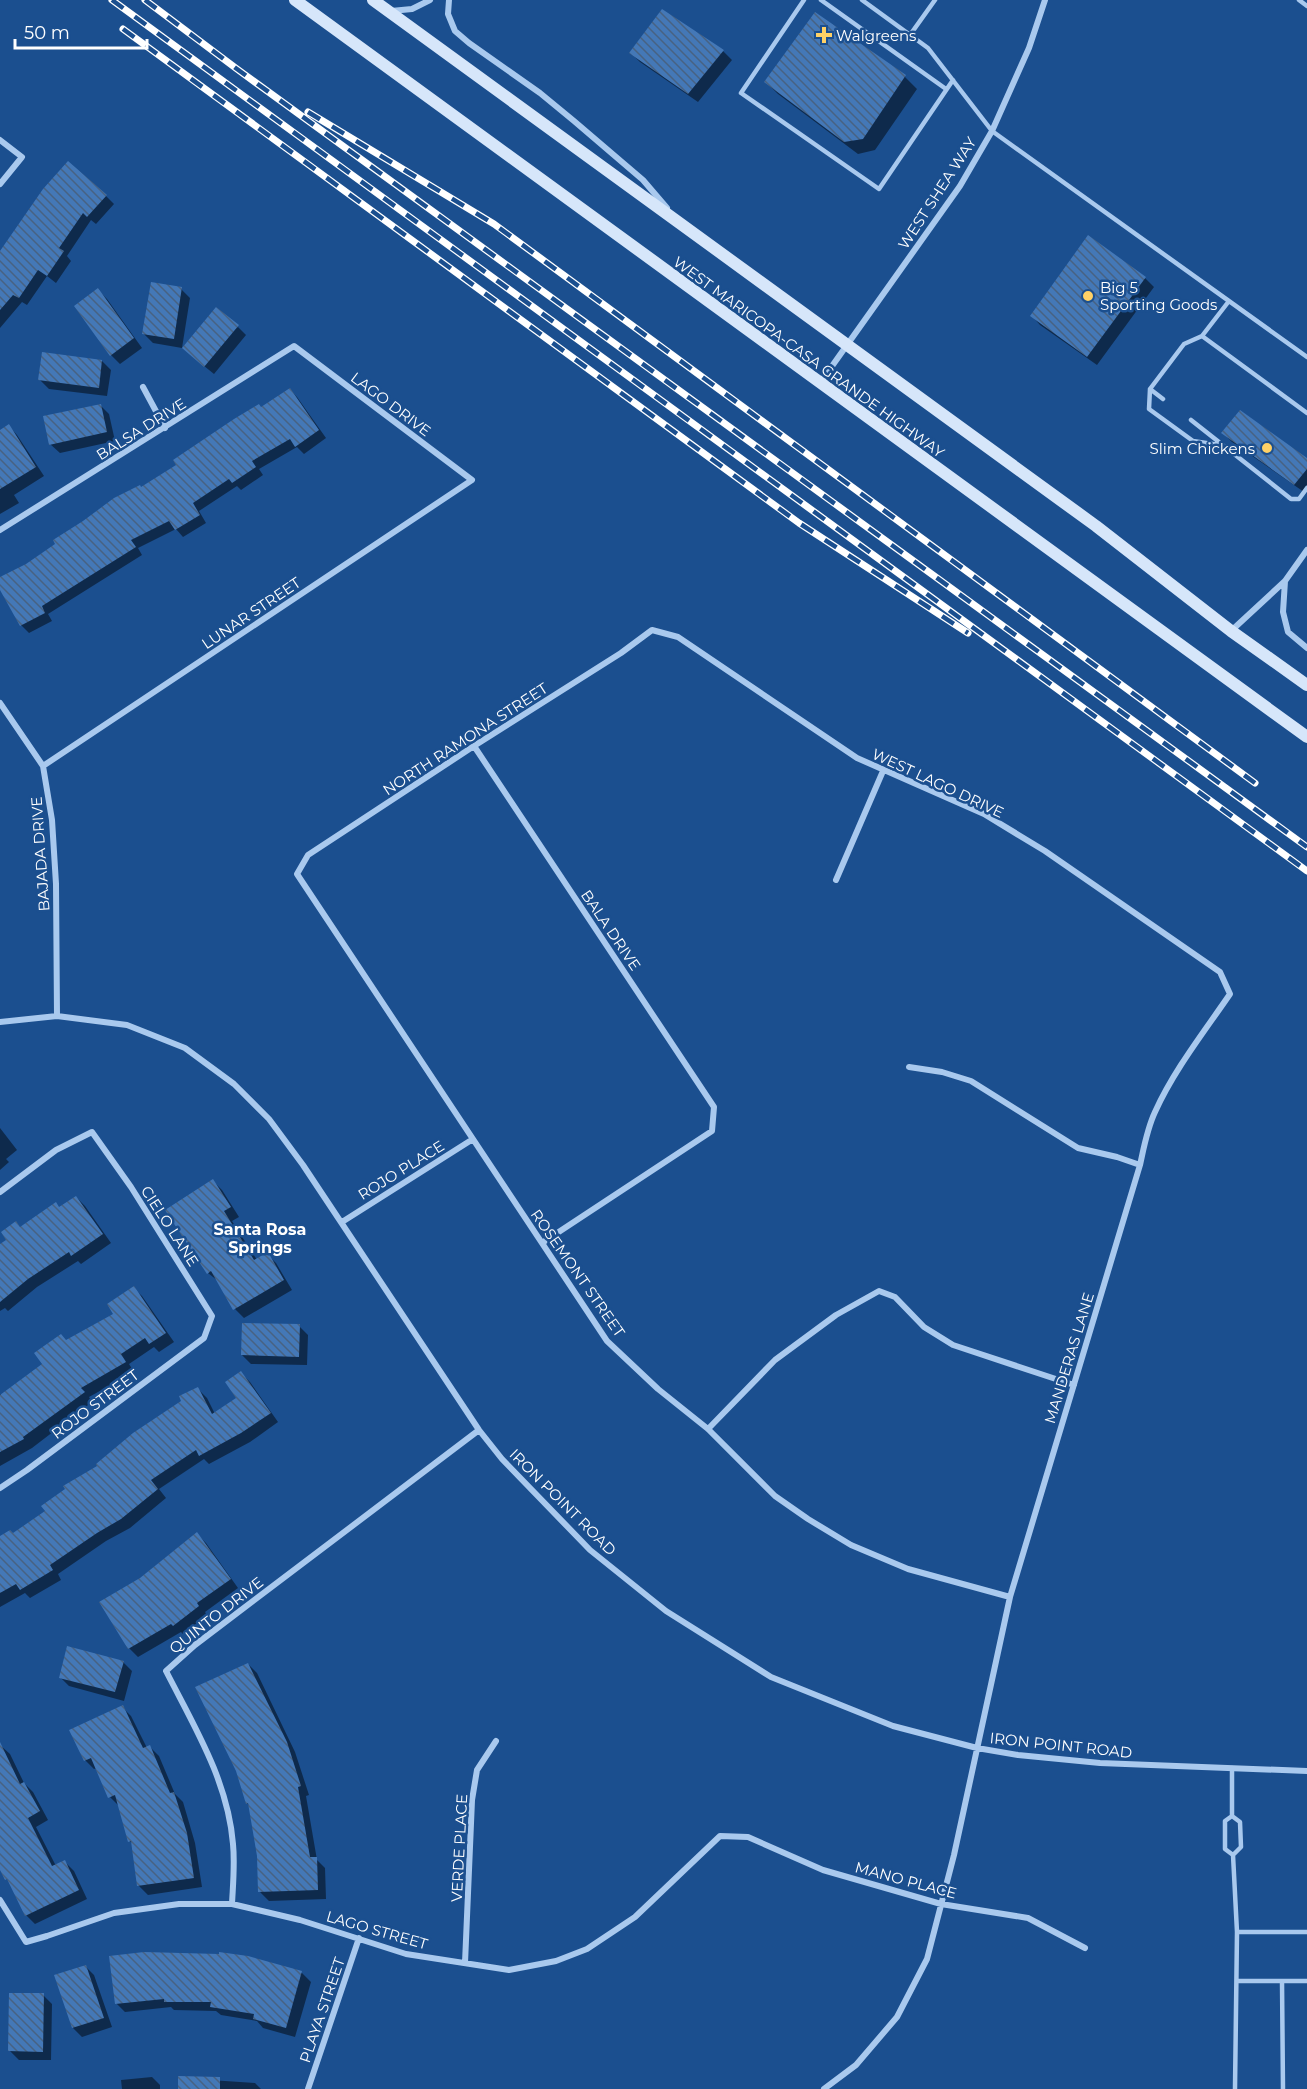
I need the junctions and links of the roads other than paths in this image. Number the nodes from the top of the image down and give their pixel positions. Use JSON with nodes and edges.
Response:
{"nodes":[{"id":1,"x":295,"y":0,"type":"edge"},
{"id":2,"x":373,"y":0,"type":"edge"},
{"id":3,"x":430,"y":0,"type":"edge"},
{"id":4,"x":449,"y":0,"type":"edge"},
{"id":5,"x":804,"y":0,"type":"edge"},
{"id":6,"x":820,"y":0,"type":"edge"},
{"id":7,"x":862,"y":0,"type":"edge"},
{"id":8,"x":935,"y":0,"type":"edge"},
{"id":9,"x":1045,"y":0,"type":"edge"},
{"id":10,"x":1299,"y":0,"type":"edge"},
{"id":11,"x":1307,"y":6,"type":"edge"},
{"id":12,"x":388,"y":12,"type":"junction"},
{"id":13,"x":910,"y":35,"type":"junction"},
{"id":14,"x":953,"y":80,"type":"junction"},
{"id":15,"x":946,"y":89,"type":"junction"},
{"id":16,"x":992,"y":131,"type":"junction"},
{"id":17,"x":0,"y":140,"type":"edge"},
{"id":18,"x":0,"y":184,"type":"edge"},
{"id":19,"x":681,"y":224,"type":"junction"},
{"id":20,"x":1229,"y":301,"type":"junction"},
{"id":21,"x":1202,"y":336,"type":"junction"},
{"id":22,"x":294,"y":346,"type":"joint"},
{"id":23,"x":847,"y":346,"type":"junction"},
{"id":24,"x":1307,"y":357,"type":"edge"},
{"id":25,"x":820,"y":383,"type":"junction"},
{"id":26,"x":143,"y":387,"type":"dead end"},
{"id":27,"x":1150,"y":389,"type":"junction"},
{"id":28,"x":1163,"y":399,"type":"dead end"},
{"id":29,"x":1307,"y":413,"type":"edge"},
{"id":30,"x":1191,"y":420,"type":"dead end"},
{"id":31,"x":165,"y":428,"type":"junction"},
{"id":32,"x":1221,"y":445,"type":"junction"},
{"id":33,"x":472,"y":480,"type":"joint"},
{"id":34,"x":1307,"y":488,"type":"edge"},
{"id":35,"x":0,"y":530,"type":"edge"},
{"id":36,"x":1307,"y":550,"type":"edge"},
{"id":37,"x":1285,"y":581,"type":"junction"},
{"id":38,"x":652,"y":630,"type":"joint"},
{"id":39,"x":1231,"y":631,"type":"junction"},
{"id":40,"x":1307,"y":648,"type":"edge"},
{"id":41,"x":1307,"y":685,"type":"edge"},
{"id":42,"x":0,"y":703,"type":"edge"},
{"id":43,"x":1307,"y":737,"type":"edge"},
{"id":44,"x":474,"y":746,"type":"junction"},
{"id":45,"x":43,"y":766,"type":"junction"},
{"id":46,"x":883,"y":771,"type":"junction"},
{"id":47,"x":297,"y":874,"type":"joint"},
{"id":48,"x":836,"y":880,"type":"dead end"},
{"id":49,"x":1230,"y":994,"type":"joint"},
{"id":50,"x":57,"y":1016,"type":"junction"},
{"id":51,"x":0,"y":1022,"type":"edge"},
{"id":52,"x":909,"y":1067,"type":"dead end"},
{"id":53,"x":473,"y":1139,"type":"junction"},
{"id":54,"x":1140,"y":1165,"type":"junction"},
{"id":55,"x":0,"y":1192,"type":"edge"},
{"id":56,"x":342,"y":1222,"type":"junction"},
{"id":57,"x":542,"y":1243,"type":"junction"},
{"id":58,"x":204,"y":1338,"type":"joint"},
{"id":59,"x":1074,"y":1385,"type":"junction"},
{"id":60,"x":708,"y":1429,"type":"junction"},
{"id":61,"x":480,"y":1430,"type":"junction"},
{"id":62,"x":0,"y":1488,"type":"edge"},
{"id":63,"x":1010,"y":1597,"type":"junction"},
{"id":64,"x":496,"y":1741,"type":"dead end"},
{"id":65,"x":977,"y":1748,"type":"junction"},
{"id":66,"x":1232,"y":1768,"type":"junction"},
{"id":67,"x":1307,"y":1771,"type":"edge"},
{"id":68,"x":1232,"y":1816,"type":"junction"},
{"id":69,"x":720,"y":1836,"type":"joint"},
{"id":70,"x":1233,"y":1855,"type":"junction"},
{"id":71,"x":0,"y":1900,"type":"edge"},
{"id":72,"x":232,"y":1904,"type":"junction"},
{"id":73,"x":941,"y":1904,"type":"junction"},
{"id":74,"x":1236,"y":1932,"type":"junction"},
{"id":75,"x":1307,"y":1932,"type":"edge"},
{"id":76,"x":359,"y":1938,"type":"junction"},
{"id":77,"x":1086,"y":1948,"type":"dead end"},
{"id":78,"x":465,"y":1963,"type":"junction"},
{"id":79,"x":1237,"y":1981,"type":"junction"},
{"id":80,"x":1282,"y":1981,"type":"junction"},
{"id":81,"x":1307,"y":1981,"type":"edge"},
{"id":82,"x":308,"y":2089,"type":"edge"},
{"id":83,"x":824,"y":2089,"type":"edge"},
{"id":84,"x":1235,"y":2089,"type":"edge"},
{"id":85,"x":1283,"y":2089,"type":"edge"}],
"edges":[{"from":1,"to":25,"type":"main road","name":"WEST MARICOPA-CASA GRANDE HIGHWAY"},
{"from":2,"to":12,"type":"main road","name":"WEST MARICOPA-CASA GRANDE HIGHWAY"},
{"from":3,"to":12,"type":"street"},
{"from":4,"to":19,"type":"street"},
{"from":5,"to":15,"type":"lane"},
{"from":6,"to":15,"type":"lane"},
{"from":7,"to":13,"type":"lane"},
{"from":8,"to":13,"type":"lane"},
{"from":9,"to":16,"type":"street","name":"WEST SHEA WAY"},
{"from":10,"to":11,"type":"lane"},
{"from":12,"to":19,"type":"main road","name":"WEST MARICOPA-CASA GRANDE HIGHWAY"},
{"from":13,"to":14,"type":"lane"},
{"from":14,"to":15,"type":"lane"},
{"from":14,"to":16,"type":"lane"},
{"from":16,"to":20,"type":"lane"},
{"from":16,"to":23,"type":"street","name":"WEST SHEA WAY"},
{"from":17,"to":18,"type":"street"},
{"from":19,"to":23,"type":"main road","name":"WEST MARICOPA-CASA GRANDE HIGHWAY"},
{"from":20,"to":21,"type":"lane"},
{"from":20,"to":24,"type":"lane"},
{"from":21,"to":27,"type":"lane"},
{"from":21,"to":29,"type":"lane"},
{"from":22,"to":31,"type":"street","name":"BALSA DRIVE"},
{"from":22,"to":33,"type":"street","name":"LAGO DRIVE"},
{"from":23,"to":25,"type":"street","name":"WEST SHEA WAY"},
{"from":23,"to":39,"type":"main road","name":"WEST MARICOPA-CASA GRANDE HIGHWAY"},
{"from":25,"to":43,"type":"main road","name":"WEST MARICOPA-CASA GRANDE HIGHWAY"},
{"from":26,"to":31,"type":"street"},
{"from":27,"to":28,"type":"lane"},
{"from":27,"to":32,"type":"lane"},
{"from":30,"to":32,"type":"lane"},
{"from":31,"to":35,"type":"street","name":"BALSA DRIVE"},
{"from":32,"to":34,"type":"lane"},
{"from":33,"to":45,"type":"street","name":"LUNAR STREET"},
{"from":36,"to":37,"type":"street"},
{"from":37,"to":39,"type":"street"},
{"from":37,"to":40,"type":"street"},
{"from":38,"to":44,"type":"street","name":"NORTH RAMONA STREET"},
{"from":38,"to":46,"type":"street","name":"WEST LAGO DRIVE"},
{"from":39,"to":41,"type":"main road","name":"WEST MARICOPA-CASA GRANDE HIGHWAY"},
{"from":42,"to":45,"type":"street","name":"BAJADA DRIVE"},
{"from":44,"to":47,"type":"street","name":"NORTH RAMONA STREET"},
{"from":44,"to":57,"type":"street","name":"BALA DRIVE"},
{"from":45,"to":50,"type":"street","name":"BAJADA DRIVE"},
{"from":46,"to":48,"type":"street"},
{"from":46,"to":49,"type":"street","name":"WEST LAGO DRIVE"},
{"from":47,"to":53,"type":"street","name":"ROSEMONT STREET"},
{"from":49,"to":54,"type":"street","name":"MANDERAS LANE"},
{"from":50,"to":51,"type":"street","name":"IRON POINT ROAD"},
{"from":50,"to":56,"type":"street","name":"IRON POINT ROAD"},
{"from":52,"to":54,"type":"street"},
{"from":53,"to":56,"type":"street","name":"ROJO PLACE"},
{"from":53,"to":57,"type":"street","name":"ROSEMONT STREET"},
{"from":54,"to":59,"type":"street","name":"MANDERAS LANE"},
{"from":55,"to":58,"type":"street","name":"CIELO LANE"},
{"from":56,"to":61,"type":"street","name":"IRON POINT ROAD"},
{"from":57,"to":60,"type":"street","name":"ROSEMONT STREET"},
{"from":58,"to":62,"type":"street","name":"ROJO STREET"},
{"from":59,"to":60,"type":"street"},
{"from":59,"to":63,"type":"street","name":"MANDERAS LANE"},
{"from":60,"to":63,"type":"street","name":"ROSEMONT STREET"},
{"from":61,"to":65,"type":"street","name":"IRON POINT ROAD"},
{"from":61,"to":72,"type":"street","name":"QUINTO DRIVE"},
{"from":63,"to":65,"type":"street","name":"MANDERAS LANE"},
{"from":64,"to":78,"type":"street","name":"VERDE PLACE"},
{"from":65,"to":66,"type":"street","name":"IRON POINT ROAD"},
{"from":65,"to":73,"type":"street","name":"MANDERAS LANE"},
{"from":66,"to":67,"type":"street","name":"IRON POINT ROAD"},
{"from":66,"to":68,"type":"lane"},
{"from":68,"to":70,"type":"lane"},
{"from":68,"to":70,"type":"lane"},
{"from":69,"to":73,"type":"street","name":"MANO PLACE"},
{"from":69,"to":78,"type":"street","name":"LAGO STREET"},
{"from":70,"to":74,"type":"lane"},
{"from":71,"to":72,"type":"street","name":"LAGO STREET"},
{"from":72,"to":76,"type":"street","name":"LAGO STREET"},
{"from":73,"to":77,"type":"street","name":"MANO PLACE"},
{"from":73,"to":83,"type":"street","name":"MANDERAS LANE"},
{"from":74,"to":75,"type":"lane"},
{"from":74,"to":79,"type":"lane"},
{"from":76,"to":78,"type":"street","name":"LAGO STREET"},
{"from":76,"to":82,"type":"street","name":"PLAYA STREET"},
{"from":79,"to":80,"type":"lane"},
{"from":79,"to":84,"type":"lane"},
{"from":80,"to":81,"type":"lane"},
{"from":80,"to":85,"type":"lane"}]}
